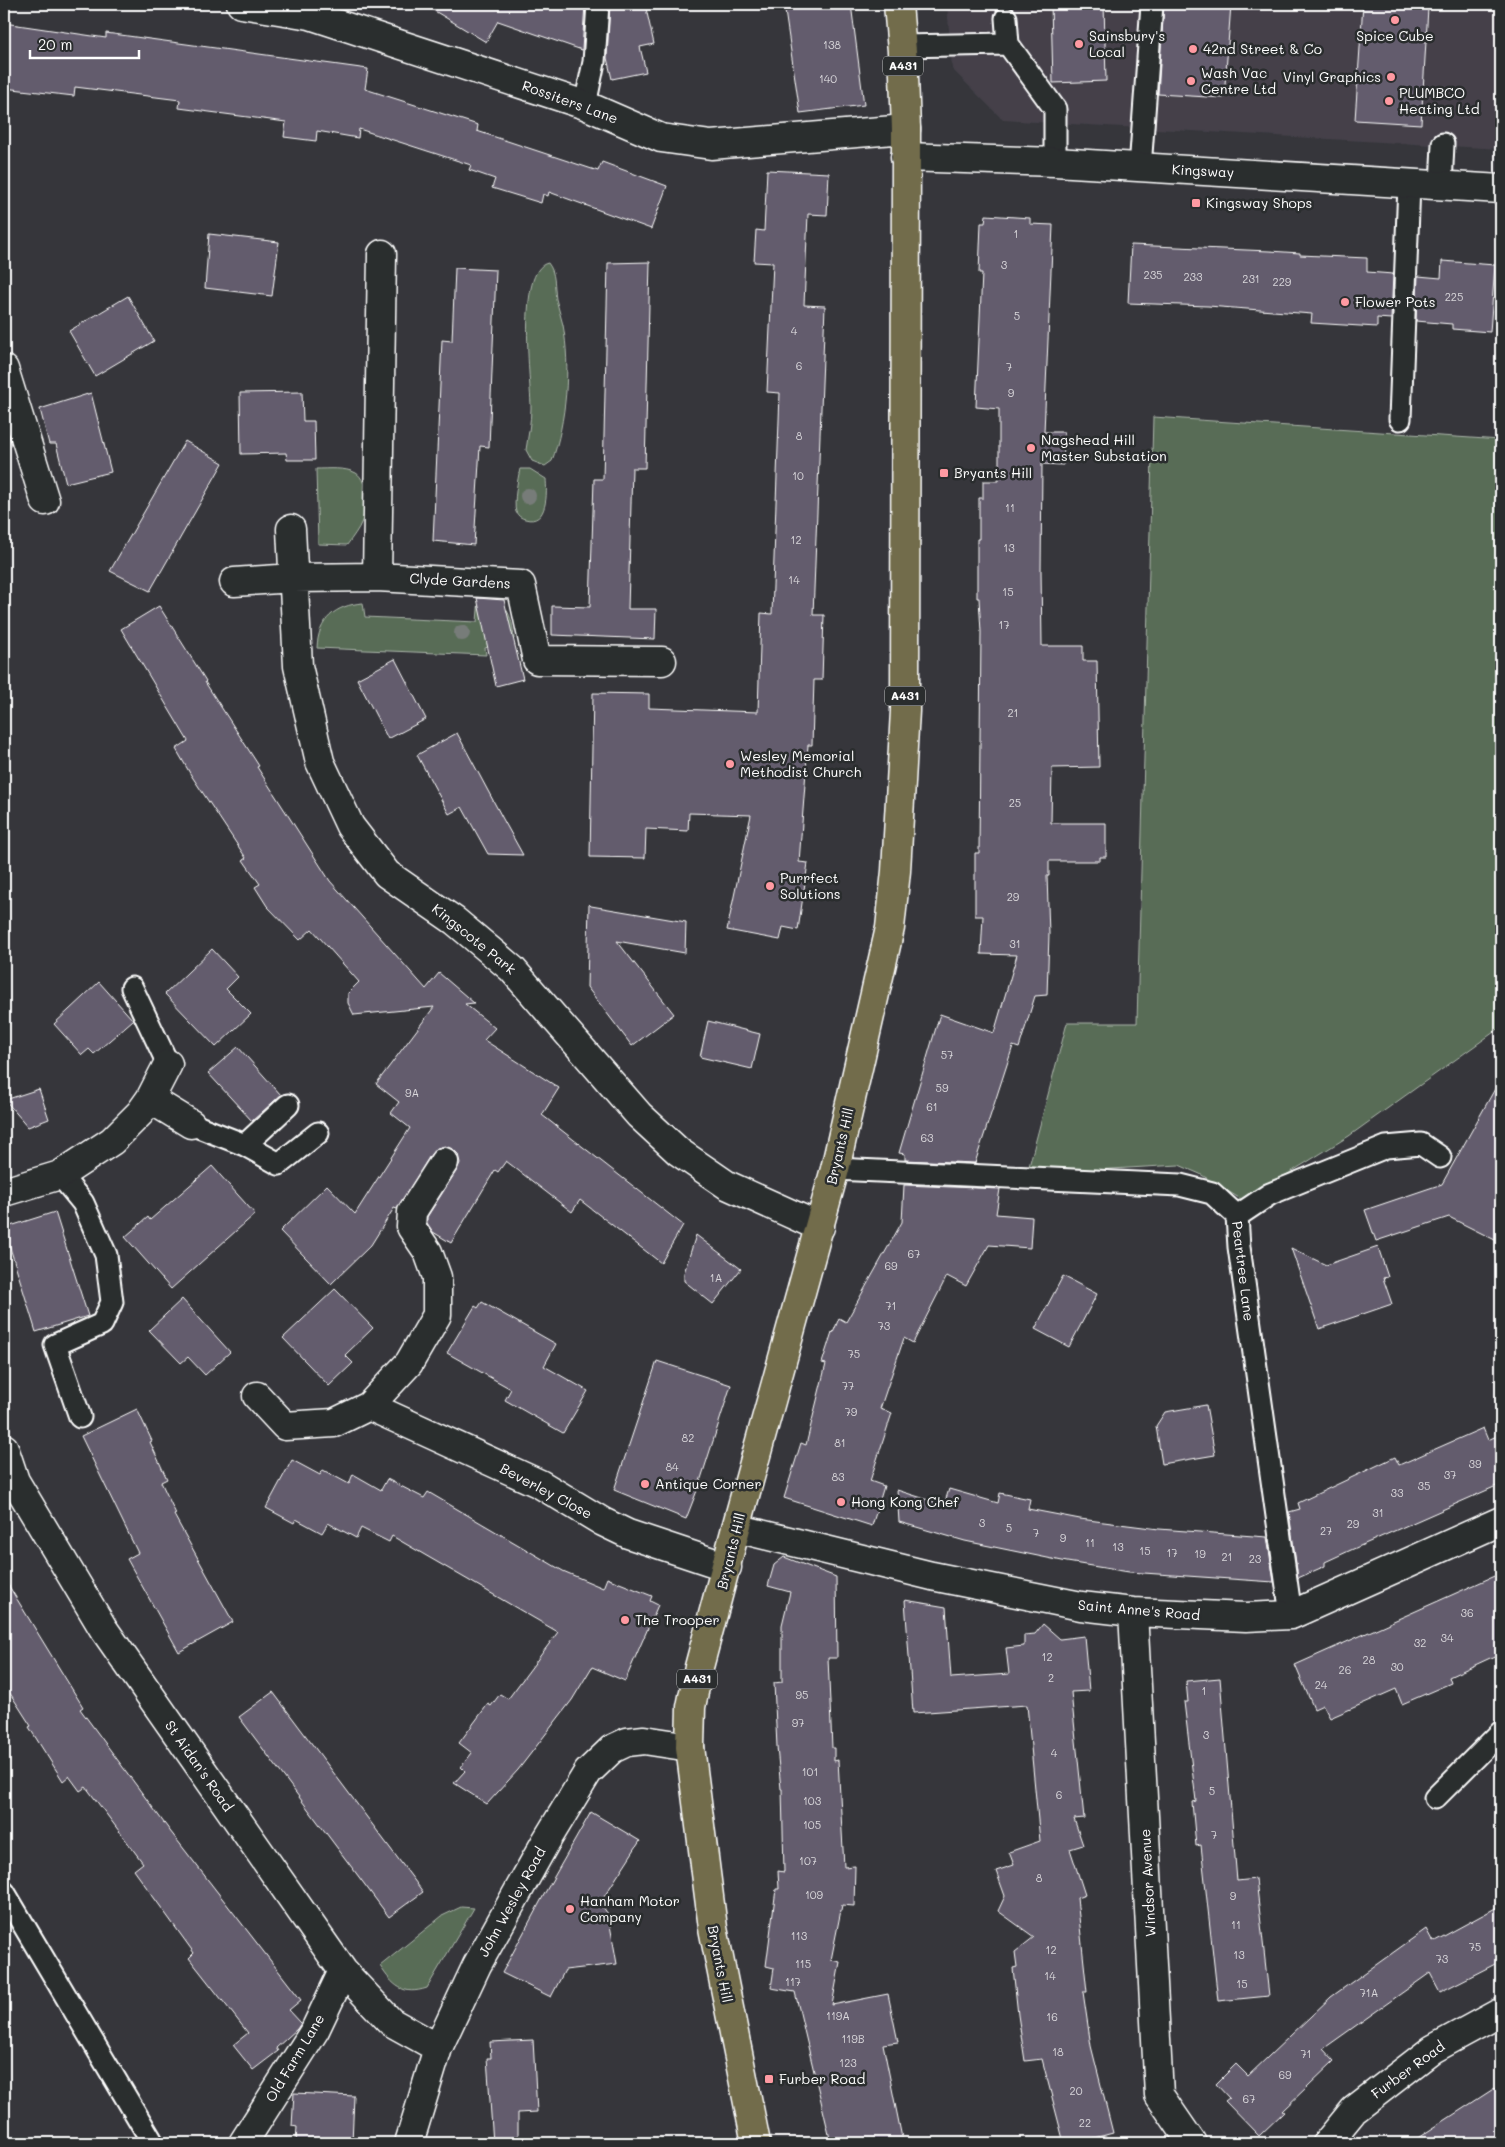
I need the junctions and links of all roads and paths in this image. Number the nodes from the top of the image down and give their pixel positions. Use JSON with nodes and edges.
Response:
{"nodes":[{"id":1,"x":240,"y":4,"type":"edge"},
{"id":2,"x":598,"y":4,"type":"edge"},
{"id":3,"x":898,"y":4,"type":"edge"},
{"id":4,"x":1152,"y":4,"type":"edge"},
{"id":5,"x":1006,"y":18,"type":"dead end"},
{"id":6,"x":1008,"y":44,"type":"junction"},
{"id":7,"x":902,"y":46,"type":"junction"},
{"id":8,"x":585,"y":105,"type":"junction"},
{"id":9,"x":906,"y":129,"type":"junction"},
{"id":10,"x":1443,"y":144,"type":"dead end"},
{"id":11,"x":905,"y":157,"type":"junction"},
{"id":12,"x":1055,"y":162,"type":"junction"},
{"id":13,"x":1140,"y":168,"type":"junction"},
{"id":14,"x":1409,"y":184,"type":"junction"},
{"id":15,"x":1441,"y":186,"type":"junction"},
{"id":16,"x":1501,"y":189,"type":"edge"},
{"id":17,"x":382,"y":254,"type":"dead end"},
{"id":18,"x":4,"y":369,"type":"edge"},
{"id":19,"x":1400,"y":419,"type":"dead end"},
{"id":20,"x":45,"y":501,"type":"dead end"},
{"id":21,"x":291,"y":529,"type":"dead end"},
{"id":22,"x":377,"y":577,"type":"junction"},
{"id":23,"x":294,"y":578,"type":"junction"},
{"id":24,"x":234,"y":582,"type":"dead end"},
{"id":25,"x":662,"y":661,"type":"dead end"},
{"id":26,"x":132,"y":988,"type":"dead end"},
{"id":27,"x":168,"y":1064,"type":"joint"},
{"id":28,"x":150,"y":1099,"type":"junction"},
{"id":29,"x":288,"y":1105,"type":"dead end"},
{"id":30,"x":191,"y":1124,"type":"joint"},
{"id":31,"x":318,"y":1132,"type":"dead end"},
{"id":32,"x":244,"y":1145,"type":"junction"},
{"id":33,"x":1440,"y":1157,"type":"dead end"},
{"id":34,"x":444,"y":1162,"type":"dead end"},
{"id":35,"x":835,"y":1169,"type":"junction"},
{"id":36,"x":60,"y":1175,"type":"junction"},
{"id":37,"x":4,"y":1192,"type":"edge"},
{"id":38,"x":1237,"y":1216,"type":"junction"},
{"id":39,"x":820,"y":1227,"type":"junction"},
{"id":40,"x":257,"y":1396,"type":"dead end"},
{"id":41,"x":369,"y":1406,"type":"junction"},
{"id":42,"x":80,"y":1417,"type":"dead end"},
{"id":43,"x":4,"y":1448,"type":"edge"},
{"id":44,"x":9,"y":1484,"type":"edge"},
{"id":45,"x":1501,"y":1521,"type":"edge"},
{"id":46,"x":736,"y":1528,"type":"junction"},
{"id":47,"x":727,"y":1567,"type":"junction"},
{"id":48,"x":1133,"y":1612,"type":"junction"},
{"id":49,"x":1290,"y":1615,"type":"junction"},
{"id":50,"x":1501,"y":1732,"type":"edge"},
{"id":51,"x":690,"y":1747,"type":"junction"},
{"id":52,"x":1435,"y":1798,"type":"dead end"},
{"id":53,"x":4,"y":1892,"type":"edge"},
{"id":54,"x":342,"y":1971,"type":"junction"},
{"id":55,"x":1501,"y":2012,"type":"edge"},
{"id":56,"x":438,"y":2048,"type":"junction"},
{"id":57,"x":153,"y":2143,"type":"edge"},
{"id":58,"x":243,"y":2143,"type":"edge"},
{"id":59,"x":409,"y":2143,"type":"edge"},
{"id":60,"x":756,"y":2143,"type":"edge"},
{"id":61,"x":1192,"y":2143,"type":"edge"},
{"id":62,"x":1327,"y":2143,"type":"edge"}],
"edges":[{"from":1,"to":8,"type":"street","name":"Rossiters Lane"},
{"from":2,"to":8,"type":"lane"},
{"from":3,"to":7,"type":"main road","number":"A431"},
{"from":4,"to":13,"type":"lane"},
{"from":5,"to":6,"type":"lane"},
{"from":6,"to":7,"type":"lane"},
{"from":6,"to":12,"type":"lane"},
{"from":7,"to":9,"type":"main road","number":"A431"},
{"from":8,"to":9,"type":"street","name":"Rossiters Lane"},
{"from":9,"to":11,"type":"main road","name":"Bryants Hill","number":"A431"},
{"from":10,"to":15,"type":"lane"},
{"from":11,"to":12,"type":"street","name":"Kingsway"},
{"from":11,"to":35,"type":"main road","name":"Bryants Hill","number":"A431"},
{"from":12,"to":13,"type":"street","name":"Kingsway"},
{"from":13,"to":14,"type":"street","name":"Kingsway"},
{"from":14,"to":15,"type":"street","name":"Kingsway"},
{"from":14,"to":19,"type":"lane"},
{"from":15,"to":16,"type":"street","name":"Kingsway"},
{"from":17,"to":22,"type":"street"},
{"from":18,"to":20,"type":"street"},
{"from":21,"to":23,"type":"street","name":"Kingscote Park"},
{"from":22,"to":23,"type":"street","name":"Clyde Gardens"},
{"from":22,"to":25,"type":"street","name":"Clyde Gardens"},
{"from":23,"to":24,"type":"street"},
{"from":23,"to":39,"type":"street","name":"Kingscote Park"},
{"from":26,"to":27,"type":"lane"},
{"from":27,"to":28,"type":"street"},
{"from":28,"to":30,"type":"street"},
{"from":28,"to":36,"type":"street"},
{"from":29,"to":32,"type":"lane"},
{"from":30,"to":32,"type":"lane"},
{"from":31,"to":32,"type":"lane"},
{"from":33,"to":38,"type":"lane"},
{"from":34,"to":41,"type":"street"},
{"from":35,"to":38,"type":"lane","name":"Peartree Lane"},
{"from":35,"to":39,"type":"main road","name":"Bryants Hill","number":"A431"},
{"from":36,"to":37,"type":"street"},
{"from":36,"to":42,"type":"lane"},
{"from":38,"to":49,"type":"lane","name":"Peartree Lane"},
{"from":39,"to":46,"type":"main road","name":"Bryants Hill","number":"A431"},
{"from":40,"to":41,"type":"street"},
{"from":41,"to":47,"type":"street","name":"Beverley Close"},
{"from":43,"to":44,"type":"street","name":"St Aidan's Road"},
{"from":44,"to":54,"type":"street","name":"St Aidan's Road"},
{"from":45,"to":49,"type":"street","name":"Saint Anne's Road"},
{"from":46,"to":47,"type":"main road","name":"Bryants Hill","number":"A431"},
{"from":46,"to":48,"type":"street","name":"Saint Anne's Road"},
{"from":47,"to":51,"type":"main road","name":"Bryants Hill","number":"A431"},
{"from":48,"to":49,"type":"street","name":"Saint Anne's Road"},
{"from":48,"to":61,"type":"street","name":"Windsor Avenue"},
{"from":50,"to":52,"type":"lane"},
{"from":51,"to":56,"type":"street","name":"John Wesley Road"},
{"from":51,"to":60,"type":"main road","name":"Bryants Hill","number":"A431"},
{"from":53,"to":57,"type":"lane"},
{"from":54,"to":56,"type":"street","name":"St Aidan's Road"},
{"from":54,"to":58,"type":"street","name":"Old Farm Lane"},
{"from":55,"to":62,"type":"street","name":"Furber Road"},
{"from":56,"to":59,"type":"street","name":"John Wesley Road"}]}
